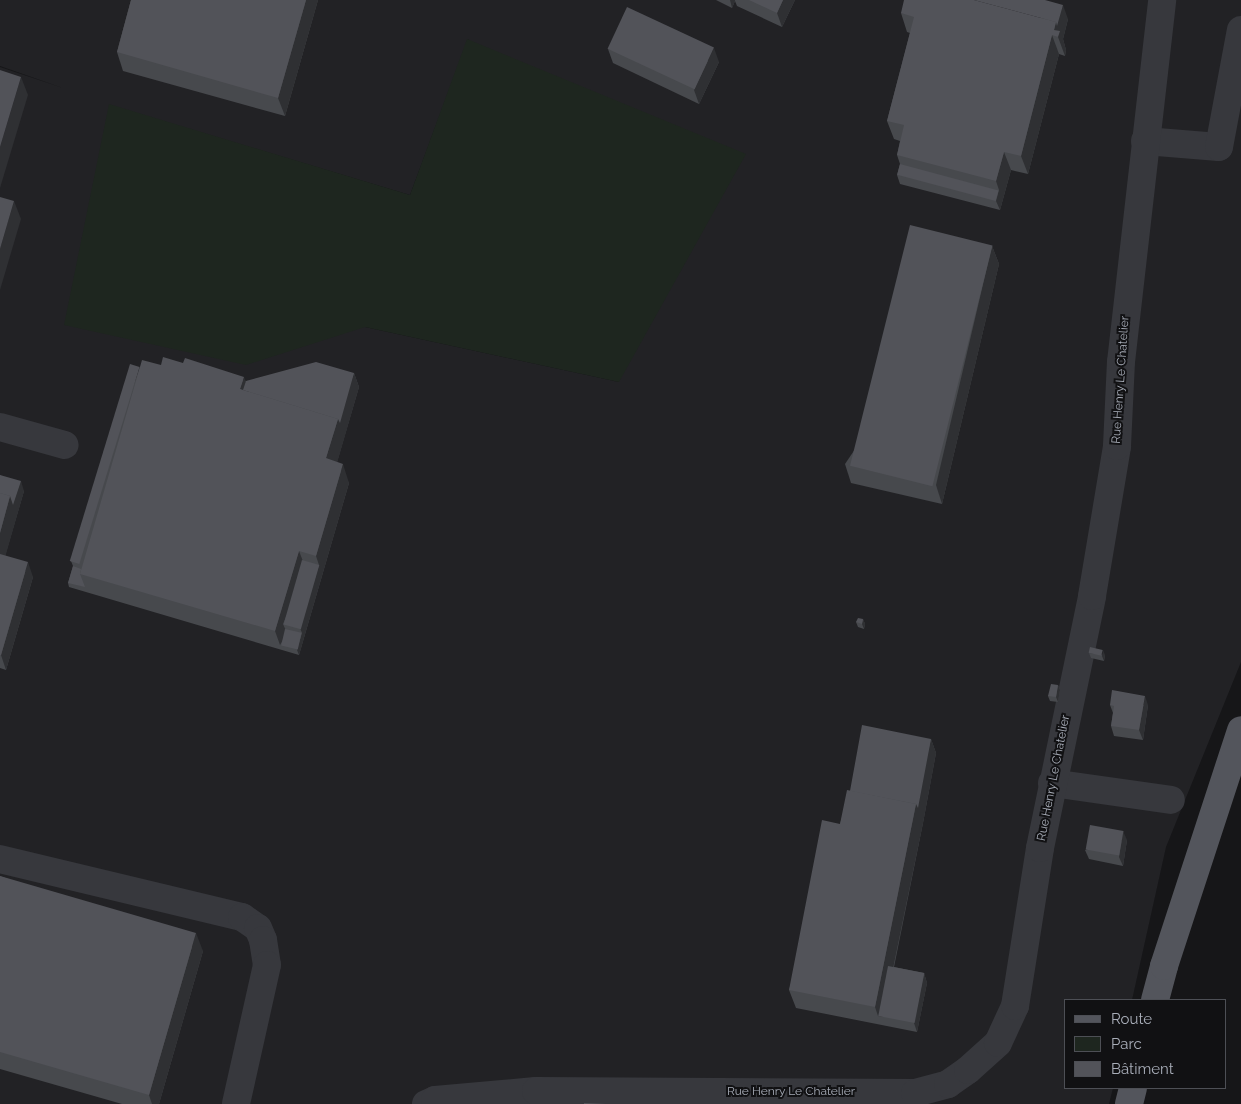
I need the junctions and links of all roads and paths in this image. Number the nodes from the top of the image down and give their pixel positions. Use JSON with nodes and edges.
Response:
{"nodes":[{"id":1,"x":1162,"y":0,"type":"edge"},
{"id":2,"x":1241,"y":30,"type":"edge"},
{"id":3,"x":1145,"y":141,"type":"junction"},
{"id":4,"x":0,"y":427,"type":"edge"},
{"id":5,"x":65,"y":445,"type":"dead end"},
{"id":6,"x":1241,"y":730,"type":"edge"},
{"id":7,"x":1052,"y":783,"type":"junction"},
{"id":8,"x":1171,"y":800,"type":"dead end"},
{"id":9,"x":0,"y":859,"type":"edge"},
{"id":10,"x":1155,"y":999,"type":"edge"},
{"id":11,"x":1133,"y":1089,"type":"edge"},
{"id":12,"x":498,"y":1100,"type":"edge"},
{"id":13,"x":236,"y":1104,"type":"edge"},
{"id":14,"x":426,"y":1104,"type":"edge"},
{"id":15,"x":1129,"y":1104,"type":"edge"}],
"edges":[{"from":1,"to":3,"type":"street","name":"Rue Henry Le Chatelier"},
{"from":2,"to":3,"type":"street"},
{"from":3,"to":7,"type":"street","name":"Rue Henry Le Chatelier"},
{"from":4,"to":5,"type":"street"},
{"from":6,"to":10,"type":"main road"},
{"from":7,"to":8,"type":"street"},
{"from":7,"to":12,"type":"street","name":"Rue Henry Le Chatelier"},
{"from":9,"to":13,"type":"street"},
{"from":11,"to":15,"type":"main road"},
{"from":12,"to":14,"type":"street","name":"Rue Henry Le Chatelier"}]}
